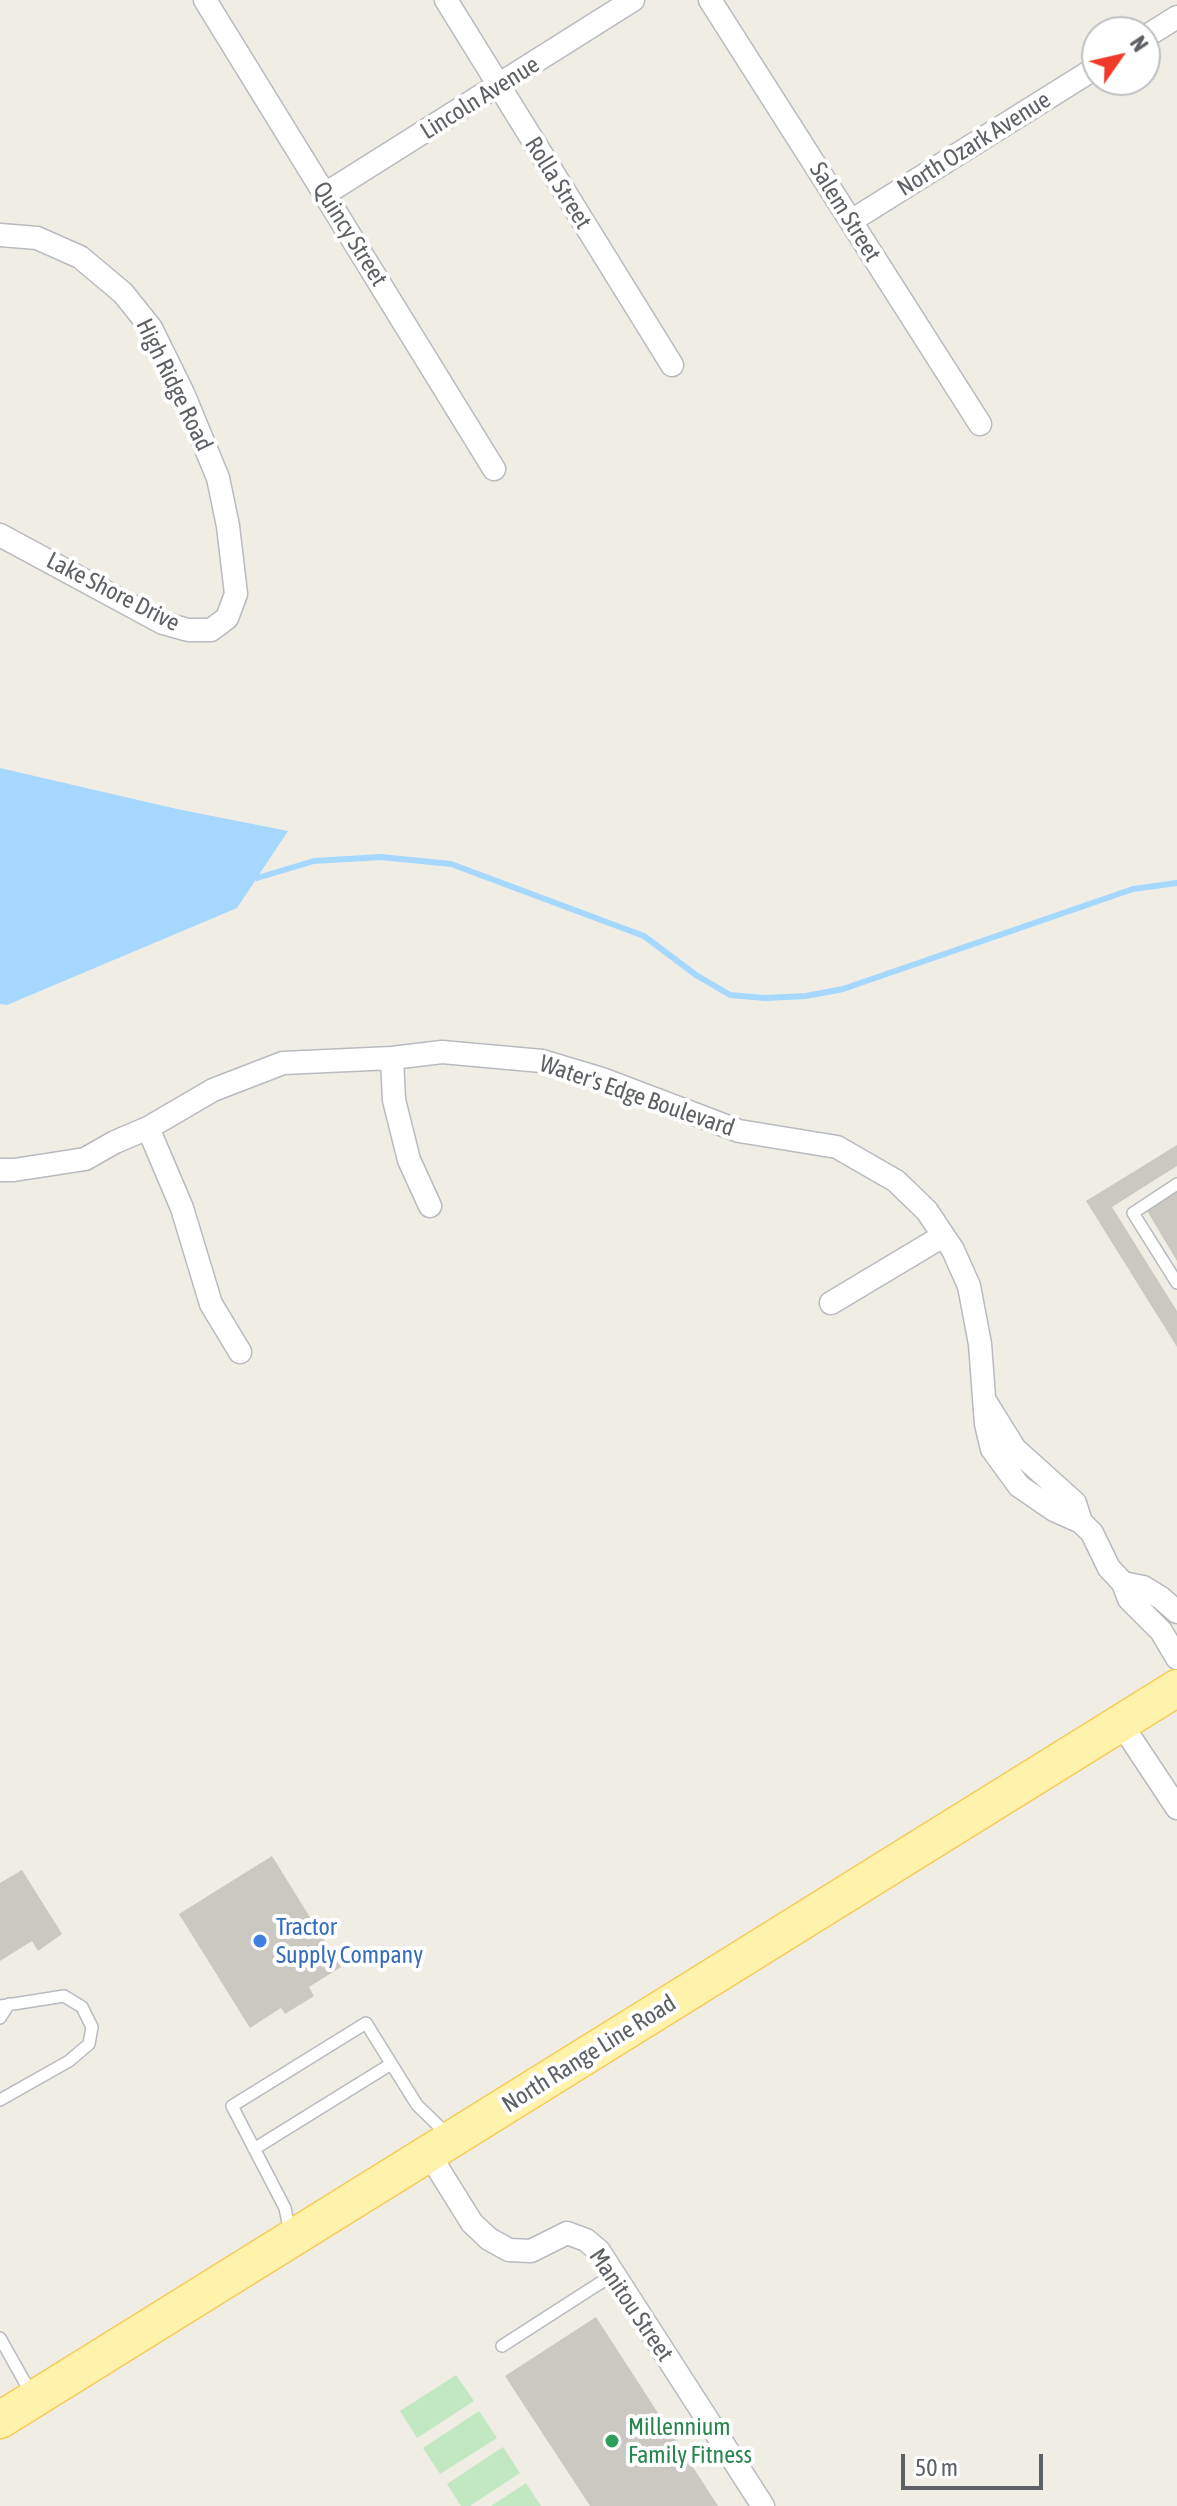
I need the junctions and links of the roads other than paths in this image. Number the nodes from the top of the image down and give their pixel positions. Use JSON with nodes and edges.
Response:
{"nodes":[{"id":1,"x":205,"y":0,"type":"edge"},
{"id":2,"x":446,"y":0,"type":"edge"},
{"id":3,"x":633,"y":0,"type":"edge"},
{"id":4,"x":710,"y":0,"type":"edge"},
{"id":5,"x":1081,"y":77,"type":"edge"},
{"id":6,"x":499,"y":87,"type":"junction"},
{"id":7,"x":325,"y":194,"type":"junction"},
{"id":8,"x":851,"y":221,"type":"junction"},
{"id":9,"x":0,"y":235,"type":"edge"},
{"id":10,"x":672,"y":365,"type":"dead end"},
{"id":11,"x":980,"y":424,"type":"dead end"},
{"id":12,"x":494,"y":469,"type":"dead end"},
{"id":13,"x":0,"y":535,"type":"edge"},
{"id":14,"x":227,"y":618,"type":"joint"},
{"id":15,"x":392,"y":1058,"type":"junction"},
{"id":16,"x":148,"y":1128,"type":"junction"},
{"id":17,"x":0,"y":1170,"type":"edge"},
{"id":18,"x":1177,"y":1184,"type":"edge"},
{"id":19,"x":430,"y":1206,"type":"dead end"},
{"id":20,"x":943,"y":1236,"type":"junction"},
{"id":21,"x":1177,"y":1283,"type":"edge"},
{"id":22,"x":831,"y":1303,"type":"dead end"},
{"id":23,"x":240,"y":1352,"type":"dead end"},
{"id":24,"x":1123,"y":1583,"type":"junction"},
{"id":25,"x":1177,"y":1612,"type":"edge"},
{"id":26,"x":1177,"y":1658,"type":"edge"},
{"id":27,"x":1177,"y":1688,"type":"edge"},
{"id":28,"x":1120,"y":1722,"type":"junction"},
{"id":29,"x":1177,"y":1808,"type":"edge"},
{"id":30,"x":5,"y":2005,"type":"edge"},
{"id":31,"x":0,"y":2018,"type":"edge"},
{"id":32,"x":391,"y":2064,"type":"junction"},
{"id":33,"x":0,"y":2100,"type":"edge"},
{"id":34,"x":441,"y":2147,"type":"junction"},
{"id":35,"x":254,"y":2149,"type":"junction"},
{"id":36,"x":291,"y":2240,"type":"junction"},
{"id":37,"x":614,"y":2274,"type":"junction"},
{"id":38,"x":0,"y":2338,"type":"edge"},
{"id":39,"x":502,"y":2346,"type":"dead end"},
{"id":40,"x":34,"y":2399,"type":"junction"},
{"id":41,"x":0,"y":2420,"type":"edge"},
{"id":42,"x":763,"y":2506,"type":"edge"}],
"edges":[{"from":1,"to":7,"type":"street","name":"Quincy Street"},
{"from":2,"to":6,"type":"street","name":"Rolla Street"},
{"from":3,"to":6,"type":"street","name":"Lincoln Avenue"},
{"from":4,"to":8,"type":"street","name":"Salem Street"},
{"from":5,"to":8,"type":"street","name":"North Ozark Avenue"},
{"from":6,"to":7,"type":"street","name":"Lincoln Avenue"},
{"from":6,"to":10,"type":"street","name":"Rolla Street"},
{"from":7,"to":12,"type":"street","name":"Quincy Street"},
{"from":8,"to":11,"type":"street","name":"Salem Street"},
{"from":9,"to":14,"type":"street","name":"High Ridge Road"},
{"from":13,"to":14,"type":"street","name":"Lake Shore Drive"},
{"from":15,"to":16,"type":"street","name":"Water's Edge Boulevard"},
{"from":15,"to":19,"type":"street"},
{"from":15,"to":20,"type":"street","name":"Water's Edge Boulevard"},
{"from":16,"to":17,"type":"street","name":"Water's Edge Boulevard"},
{"from":16,"to":23,"type":"street"},
{"from":18,"to":21,"type":"lane"},
{"from":20,"to":22,"type":"street"},
{"from":20,"to":24,"type":"street","name":"Water's Edge Boulevard"},
{"from":24,"to":25,"type":"street"},
{"from":24,"to":26,"type":"street","name":"Water's Edge Boulevard"},
{"from":27,"to":28,"type":"main road","name":"North Range Line Road"},
{"from":28,"to":29,"type":"street"},
{"from":28,"to":34,"type":"main road","name":"North Range Line Road"},
{"from":30,"to":31,"type":"lane"},
{"from":30,"to":33,"type":"lane"},
{"from":32,"to":34,"type":"lane"},
{"from":32,"to":35,"type":"lane"},
{"from":32,"to":35,"type":"lane"},
{"from":34,"to":36,"type":"main road","name":"North Range Line Road"},
{"from":34,"to":37,"type":"street","name":"Manitou Street"},
{"from":35,"to":36,"type":"lane"},
{"from":36,"to":40,"type":"main road","name":"North Range Line Road"},
{"from":37,"to":39,"type":"lane"},
{"from":37,"to":42,"type":"street","name":"Manitou Street"},
{"from":38,"to":40,"type":"lane"},
{"from":40,"to":41,"type":"main road","name":"North Range Line Road"}]}
